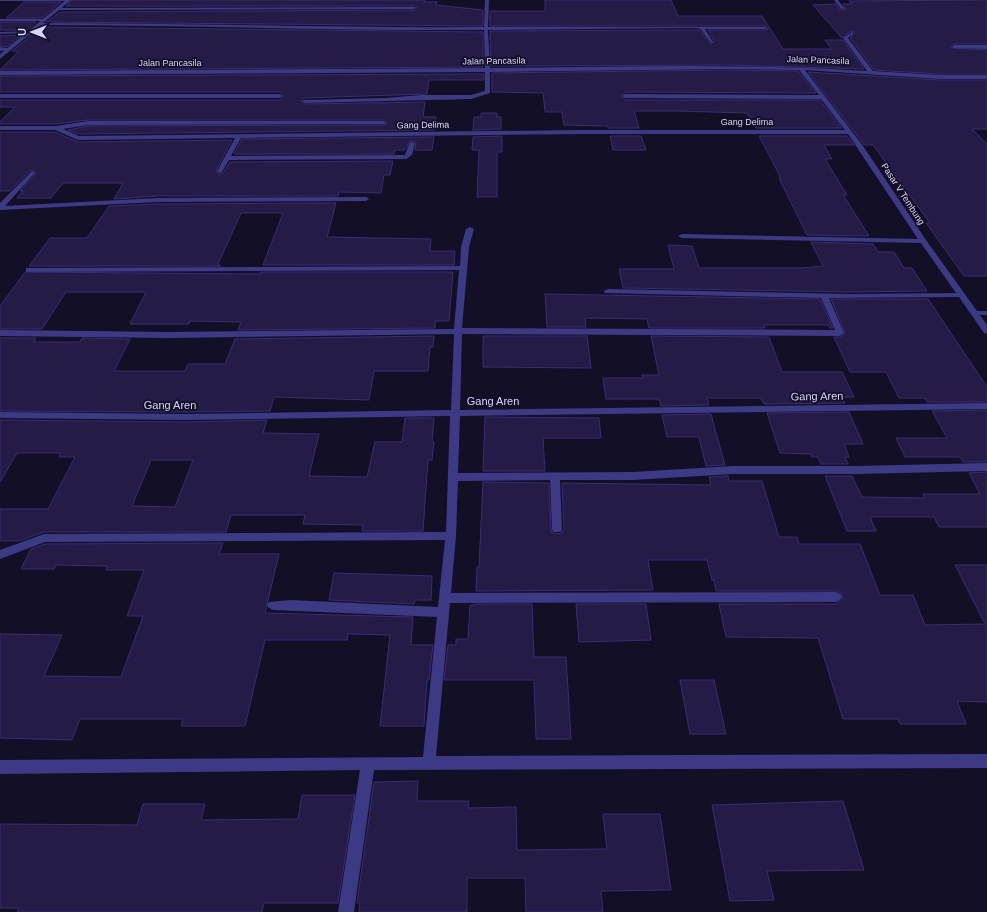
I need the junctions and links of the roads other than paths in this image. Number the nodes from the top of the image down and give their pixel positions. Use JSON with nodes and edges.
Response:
{"nodes":[{"id":1,"x":0,"y":0,"type":"edge"},
{"id":2,"x":69,"y":0,"type":"edge"},
{"id":3,"x":487,"y":0,"type":"edge"},
{"id":4,"x":836,"y":0,"type":"edge"},
{"id":5,"x":57,"y":7,"type":"junction"},
{"id":6,"x":414,"y":8,"type":"dead end"},
{"id":7,"x":843,"y":8,"type":"dead end"},
{"id":8,"x":0,"y":20,"type":"edge"},
{"id":9,"x":44,"y":20,"type":"junction"},
{"id":10,"x":39,"y":24,"type":"junction"},
{"id":11,"x":486,"y":28,"type":"junction"},
{"id":12,"x":702,"y":28,"type":"junction"},
{"id":13,"x":765,"y":28,"type":"dead end"},
{"id":14,"x":0,"y":32,"type":"edge"},
{"id":15,"x":28,"y":32,"type":"junction"},
{"id":16,"x":852,"y":33,"type":"dead end"},
{"id":17,"x":711,"y":42,"type":"dead end"},
{"id":18,"x":954,"y":47,"type":"dead end"},
{"id":19,"x":987,"y":47,"type":"edge"},
{"id":20,"x":0,"y":49,"type":"edge"},
{"id":21,"x":9,"y":49,"type":"junction"},
{"id":22,"x":0,"y":57,"type":"edge"},
{"id":23,"x":801,"y":68,"type":"junction"},
{"id":24,"x":487,"y":70,"type":"junction"},
{"id":25,"x":870,"y":71,"type":"junction"},
{"id":26,"x":0,"y":72,"type":"edge"},
{"id":27,"x":987,"y":77,"type":"edge"},
{"id":28,"x":0,"y":96,"type":"edge"},
{"id":29,"x":280,"y":96,"type":"dead end"},
{"id":30,"x":625,"y":96,"type":"dead end"},
{"id":31,"x":823,"y":97,"type":"junction"},
{"id":32,"x":305,"y":101,"type":"dead end"},
{"id":33,"x":383,"y":122,"type":"dead end"},
{"id":34,"x":0,"y":128,"type":"edge"},
{"id":35,"x":56,"y":128,"type":"junction"},
{"id":36,"x":849,"y":132,"type":"junction"},
{"id":37,"x":239,"y":136,"type":"junction"},
{"id":38,"x":412,"y":143,"type":"dead end"},
{"id":39,"x":227,"y":158,"type":"junction"},
{"id":40,"x":220,"y":171,"type":"dead end"},
{"id":41,"x":32,"y":172,"type":"dead end"},
{"id":42,"x":366,"y":199,"type":"dead end"},
{"id":43,"x":0,"y":208,"type":"edge"},
{"id":44,"x":470,"y":229,"type":"dead end"},
{"id":45,"x":682,"y":236,"type":"dead end"},
{"id":46,"x":923,"y":241,"type":"junction"},
{"id":47,"x":463,"y":268,"type":"junction"},
{"id":48,"x":29,"y":270,"type":"dead end"},
{"id":49,"x":608,"y":291,"type":"dead end"},
{"id":50,"x":961,"y":294,"type":"junction"},
{"id":51,"x":824,"y":295,"type":"junction"},
{"id":52,"x":974,"y":313,"type":"junction"},
{"id":53,"x":987,"y":313,"type":"edge"},
{"id":54,"x":987,"y":331,"type":"edge"},
{"id":55,"x":458,"y":332,"type":"junction"},
{"id":56,"x":0,"y":333,"type":"edge"},
{"id":57,"x":987,"y":406,"type":"edge"},
{"id":58,"x":456,"y":413,"type":"junction"},
{"id":59,"x":0,"y":415,"type":"edge"},
{"id":60,"x":987,"y":467,"type":"edge"},
{"id":61,"x":555,"y":476,"type":"junction"},
{"id":62,"x":454,"y":477,"type":"junction"},
{"id":63,"x":557,"y":529,"type":"dead end"},
{"id":64,"x":451,"y":536,"type":"junction"},
{"id":65,"x":0,"y":554,"type":"edge"},
{"id":66,"x":836,"y":597,"type":"dead end"},
{"id":67,"x":446,"y":598,"type":"junction"},
{"id":68,"x":273,"y":605,"type":"dead end"},
{"id":69,"x":444,"y":612,"type":"junction"},
{"id":70,"x":987,"y":761,"type":"edge"},
{"id":71,"x":368,"y":763,"type":"junction"},
{"id":72,"x":429,"y":763,"type":"junction"},
{"id":73,"x":0,"y":767,"type":"edge"},
{"id":74,"x":346,"y":912,"type":"edge"}],
"edges":[{"from":1,"to":2,"type":"street"},
{"from":2,"to":5,"type":"street"},
{"from":3,"to":11,"type":"street"},
{"from":4,"to":7,"type":"street"},
{"from":5,"to":6,"type":"street"},
{"from":5,"to":9,"type":"street"},
{"from":8,"to":9,"type":"street"},
{"from":9,"to":10,"type":"street"},
{"from":10,"to":11,"type":"street"},
{"from":10,"to":15,"type":"street"},
{"from":11,"to":12,"type":"street"},
{"from":11,"to":24,"type":"street"},
{"from":12,"to":13,"type":"street"},
{"from":12,"to":17,"type":"street"},
{"from":14,"to":15,"type":"street"},
{"from":15,"to":21,"type":"street"},
{"from":16,"to":25,"type":"street"},
{"from":18,"to":19,"type":"street"},
{"from":20,"to":21,"type":"street"},
{"from":21,"to":22,"type":"street"},
{"from":23,"to":24,"type":"street","name":"Jalan Pancasila"},
{"from":23,"to":25,"type":"street","name":"Jalan Pancasila"},
{"from":23,"to":31,"type":"street","name":"Pasar V Tembung"},
{"from":24,"to":26,"type":"street","name":"Jalan Pancasila"},
{"from":24,"to":32,"type":"street"},
{"from":25,"to":27,"type":"street","name":"Jalan Pancasila"},
{"from":28,"to":29,"type":"street"},
{"from":30,"to":31,"type":"street"},
{"from":31,"to":36,"type":"street","name":"Pasar V Tembung"},
{"from":33,"to":35,"type":"street"},
{"from":34,"to":35,"type":"street","name":"Gang Delima"},
{"from":35,"to":37,"type":"street","name":"Gang Delima"},
{"from":36,"to":37,"type":"street","name":"Gang Delima"},
{"from":36,"to":46,"type":"street","name":"Pasar V Tembung"},
{"from":37,"to":39,"type":"street"},
{"from":38,"to":39,"type":"street"},
{"from":39,"to":40,"type":"street"},
{"from":41,"to":43,"type":"street"},
{"from":42,"to":43,"type":"street"},
{"from":44,"to":47,"type":"street"},
{"from":45,"to":46,"type":"street"},
{"from":46,"to":50,"type":"street","name":"Pasar V Tembung"},
{"from":47,"to":48,"type":"street"},
{"from":47,"to":55,"type":"street"},
{"from":49,"to":51,"type":"street"},
{"from":50,"to":51,"type":"street"},
{"from":50,"to":52,"type":"street","name":"Pasar V Tembung"},
{"from":51,"to":55,"type":"street"},
{"from":52,"to":53,"type":"street"},
{"from":52,"to":54,"type":"street","name":"Pasar V Tembung"},
{"from":55,"to":56,"type":"street"},
{"from":55,"to":58,"type":"street"},
{"from":57,"to":58,"type":"street","name":"Gang Aren"},
{"from":58,"to":59,"type":"street","name":"Gang Aren"},
{"from":58,"to":62,"type":"street"},
{"from":60,"to":61,"type":"street"},
{"from":61,"to":62,"type":"street"},
{"from":61,"to":63,"type":"street"},
{"from":62,"to":64,"type":"street"},
{"from":64,"to":65,"type":"street"},
{"from":64,"to":67,"type":"street"},
{"from":66,"to":67,"type":"street"},
{"from":67,"to":69,"type":"street"},
{"from":68,"to":69,"type":"street"},
{"from":69,"to":72,"type":"street"},
{"from":70,"to":72,"type":"street"},
{"from":71,"to":72,"type":"street"},
{"from":71,"to":73,"type":"street"},
{"from":71,"to":74,"type":"street"}]}
